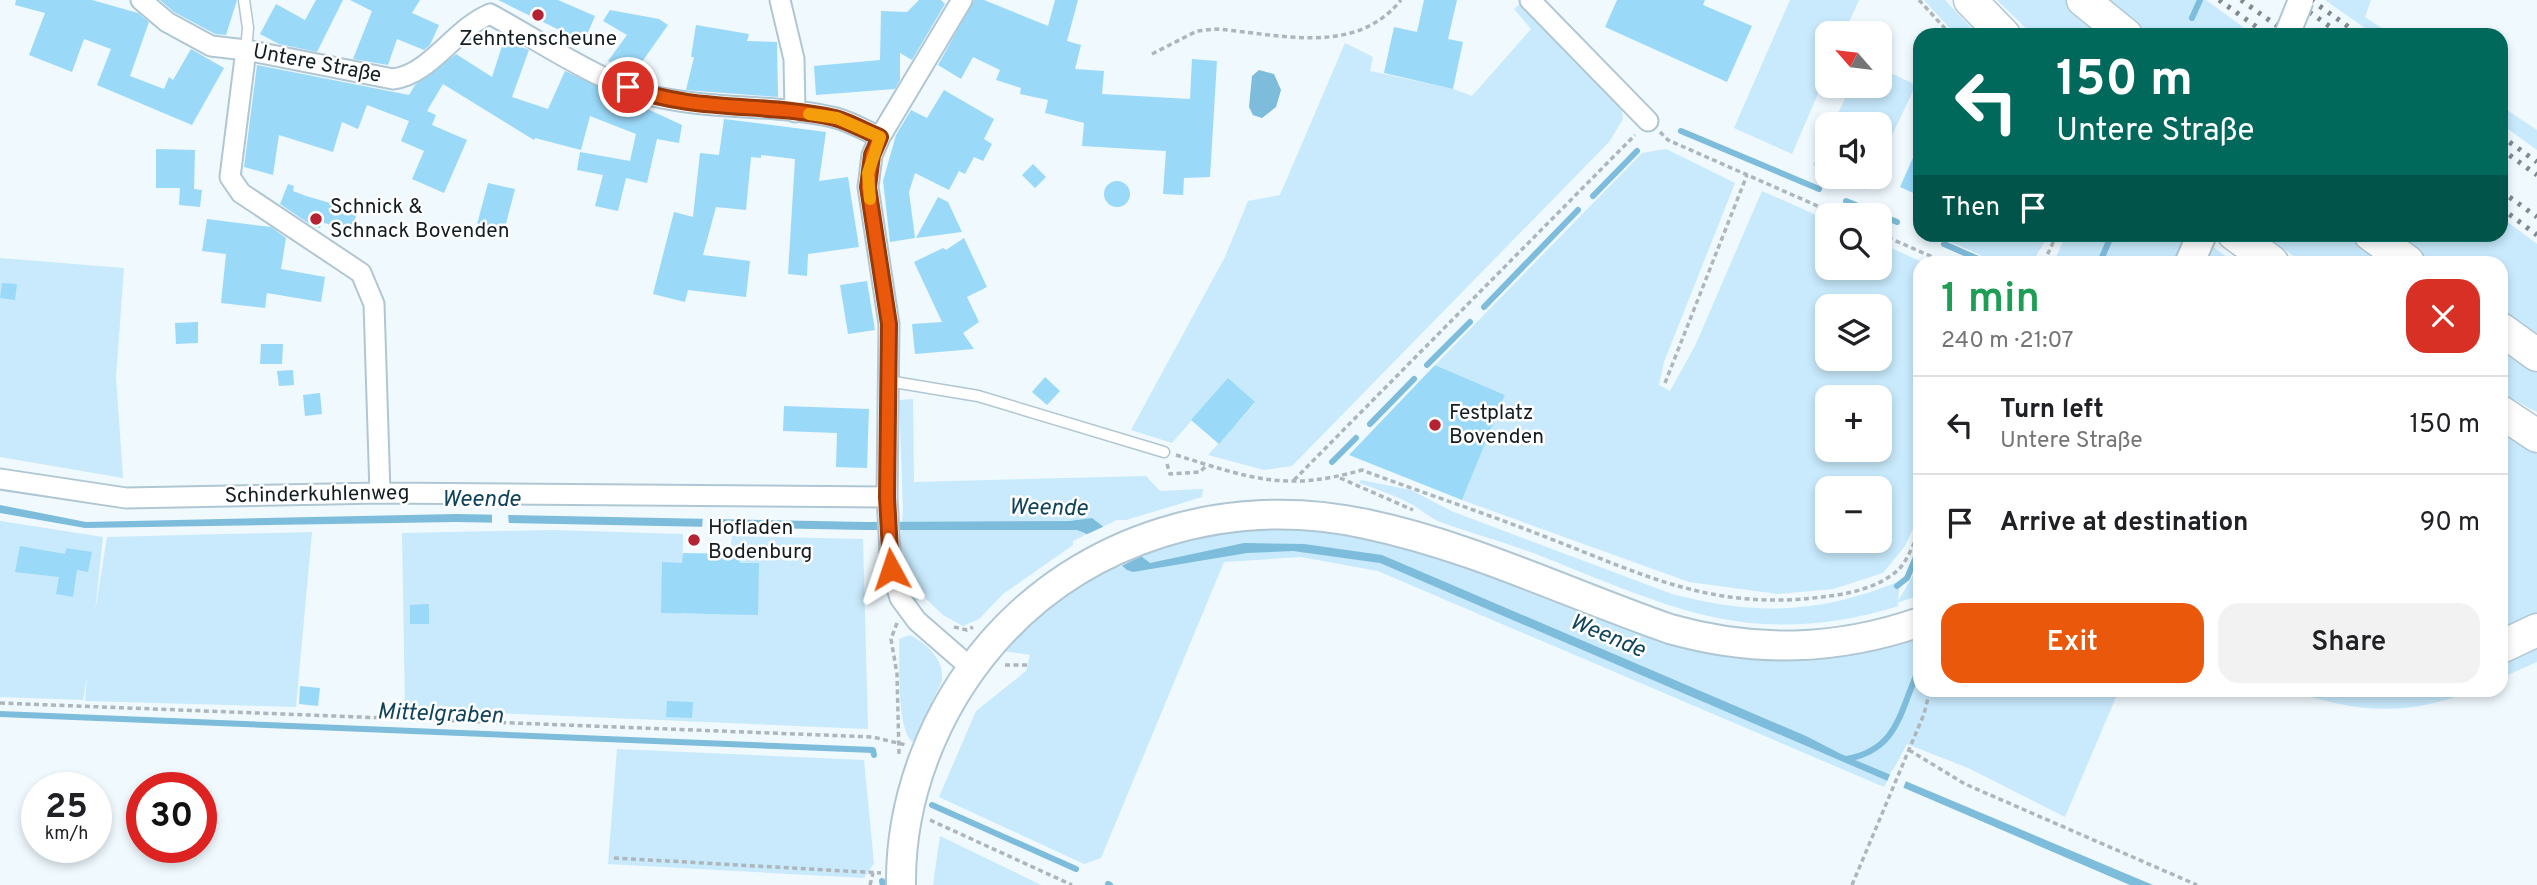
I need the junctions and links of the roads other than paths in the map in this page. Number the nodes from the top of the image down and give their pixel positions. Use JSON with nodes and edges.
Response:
{"nodes":[{"id":1,"x":141,"y":0,"type":"edge"},
{"id":2,"x":244,"y":0,"type":"edge"},
{"id":3,"x":780,"y":0,"type":"edge"},
{"id":4,"x":962,"y":0,"type":"edge"},
{"id":5,"x":1531,"y":0,"type":"edge"},
{"id":6,"x":1970,"y":0,"type":"edge"},
{"id":7,"x":2083,"y":0,"type":"edge"},
{"id":8,"x":2301,"y":0,"type":"edge"},
{"id":9,"x":494,"y":7,"type":"edge"},
{"id":10,"x":1997,"y":28,"type":"edge"},
{"id":11,"x":2117,"y":28,"type":"edge"},
{"id":12,"x":2290,"y":28,"type":"edge"},
{"id":13,"x":246,"y":50,"type":"junction"},
{"id":14,"x":795,"y":112,"type":"junction"},
{"id":15,"x":1648,"y":121,"type":"road end"},
{"id":16,"x":880,"y":137,"type":"junction"},
{"id":17,"x":2245,"y":242,"type":"edge"},
{"id":18,"x":2381,"y":242,"type":"edge"},
{"id":19,"x":2264,"y":256,"type":"edge"},
{"id":20,"x":2400,"y":256,"type":"edge"},
{"id":21,"x":2508,"y":334,"type":"edge"},
{"id":22,"x":2537,"y":355,"type":"edge"},
{"id":23,"x":888,"y":381,"type":"junction"},
{"id":24,"x":1164,"y":452,"type":"road end"},
{"id":25,"x":0,"y":479,"type":"edge"},
{"id":26,"x":380,"y":494,"type":"junction"},
{"id":27,"x":888,"y":503,"type":"junction"},
{"id":28,"x":1913,"y":624,"type":"edge"},
{"id":29,"x":2537,"y":630,"type":"edge"},
{"id":30,"x":2508,"y":644,"type":"edge"},
{"id":31,"x":971,"y":668,"type":"junction"},
{"id":32,"x":901,"y":885,"type":"edge"}],
"edges":[{"from":1,"to":13,"type":"street","name":"Untere Straße"},
{"from":2,"to":13,"type":"lane"},
{"from":3,"to":14,"type":"street"},
{"from":4,"to":16,"type":"street"},
{"from":5,"to":15,"type":"street"},
{"from":6,"to":10,"type":"highway"},
{"from":7,"to":11,"type":"highway"},
{"from":8,"to":12,"type":"street","bridge":true},
{"from":9,"to":13,"type":"street","name":"Untere Straße"},
{"from":9,"to":14,"type":"street","name":"Untere Straße"},
{"from":13,"to":26,"type":"street"},
{"from":14,"to":16,"type":"street","name":"Untere Straße"},
{"from":16,"to":23,"type":"street"},
{"from":17,"to":19,"type":"highway"},
{"from":18,"to":20,"type":"highway"},
{"from":21,"to":22,"type":"highway"},
{"from":23,"to":24,"type":"lane"},
{"from":23,"to":27,"type":"street"},
{"from":25,"to":26,"type":"street","name":"Schinderkuhlenweg"},
{"from":26,"to":27,"type":"street","name":"Schinderkuhlenweg"},
{"from":27,"to":31,"type":"street"},
{"from":28,"to":31,"type":"main road"},
{"from":29,"to":30,"type":"highway"},
{"from":31,"to":32,"type":"main road"}]}
